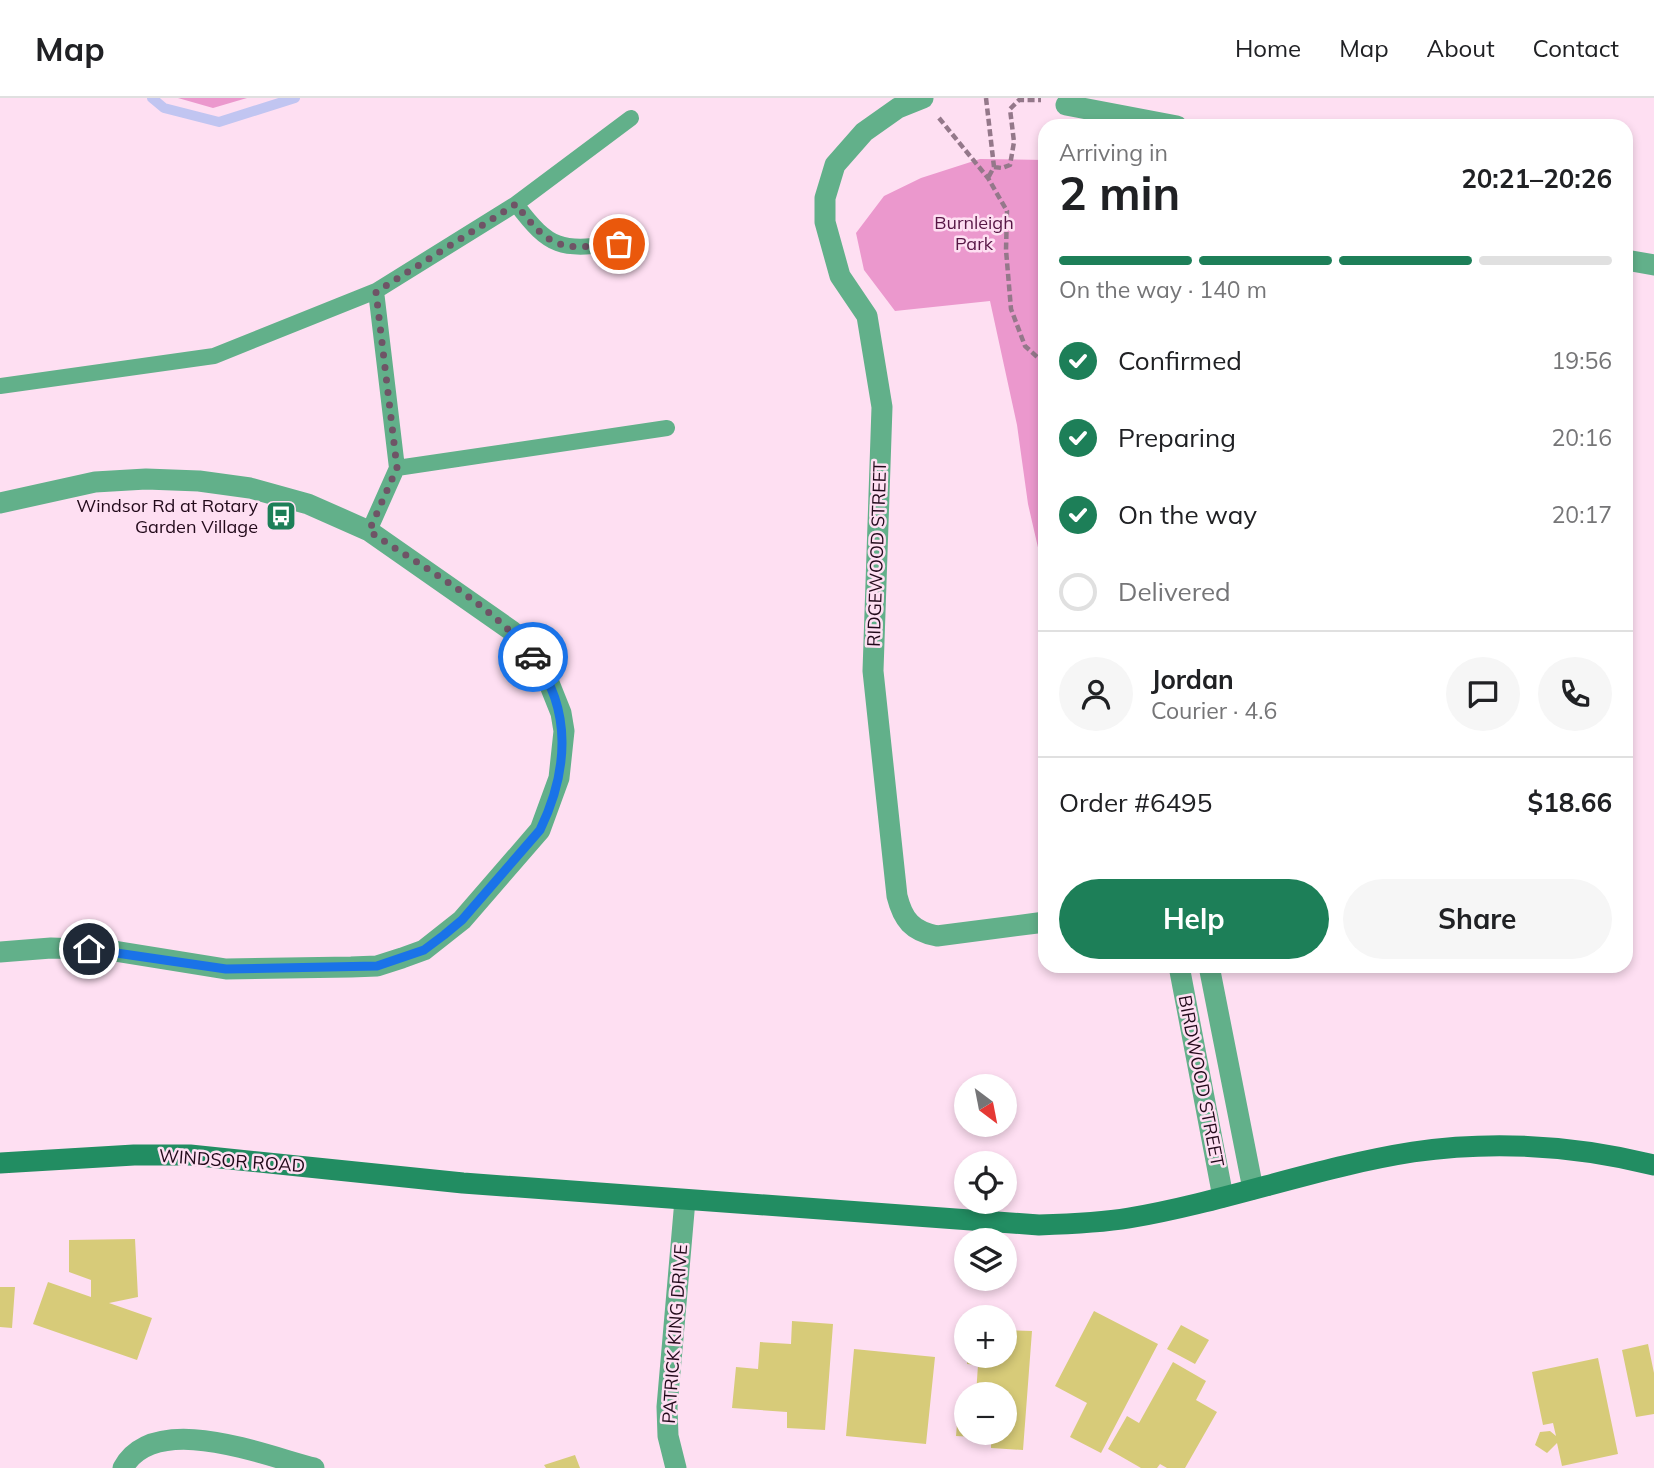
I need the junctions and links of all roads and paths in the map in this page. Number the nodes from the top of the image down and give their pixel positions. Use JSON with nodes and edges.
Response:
{"nodes":[{"id":1,"x":923,"y":98,"type":"edge"},
{"id":2,"x":986,"y":98,"type":"edge"},
{"id":3,"x":1066,"y":105,"type":"joint"},
{"id":4,"x":631,"y":118,"type":"dead end"},
{"id":5,"x":1140,"y":119,"type":"edge"},
{"id":6,"x":994,"y":167,"type":"junction"},
{"id":7,"x":988,"y":178,"type":"junction"},
{"id":8,"x":516,"y":204,"type":"junction"},
{"id":9,"x":619,"y":244,"type":"dead end"},
{"id":10,"x":1633,"y":261,"type":"edge"},
{"id":11,"x":1654,"y":265,"type":"edge"},
{"id":12,"x":376,"y":292,"type":"junction"},
{"id":13,"x":1038,"y":358,"type":"edge"},
{"id":14,"x":0,"y":386,"type":"edge"},
{"id":15,"x":667,"y":428,"type":"dead end"},
{"id":16,"x":397,"y":468,"type":"junction"},
{"id":17,"x":0,"y":503,"type":"edge"},
{"id":18,"x":369,"y":531,"type":"junction"},
{"id":19,"x":1038,"y":923,"type":"edge"},
{"id":20,"x":0,"y":952,"type":"edge"},
{"id":21,"x":1180,"y":973,"type":"edge"},
{"id":22,"x":1210,"y":973,"type":"edge"},
{"id":23,"x":0,"y":1163,"type":"edge"},
{"id":24,"x":1654,"y":1165,"type":"edge"},
{"id":25,"x":1253,"y":1189,"type":"junction"},
{"id":26,"x":1223,"y":1197,"type":"junction"},
{"id":27,"x":685,"y":1200,"type":"junction"},
{"id":28,"x":123,"y":1468,"type":"edge"},
{"id":29,"x":314,"y":1468,"type":"edge"},
{"id":30,"x":676,"y":1468,"type":"edge"}],
"edges":[{"from":1,"to":7,"type":"path"},
{"from":1,"to":19,"type":"street","name":"RIDGEWOOD STREET"},
{"from":2,"to":6,"type":"path"},
{"from":3,"to":5,"type":"street"},
{"from":3,"to":6,"type":"path"},
{"from":4,"to":8,"type":"lane"},
{"from":6,"to":7,"type":"path"},
{"from":7,"to":13,"type":"path"},
{"from":8,"to":9,"type":"lane"},
{"from":8,"to":12,"type":"lane"},
{"from":10,"to":11,"type":"street"},
{"from":12,"to":14,"type":"lane"},
{"from":12,"to":16,"type":"lane"},
{"from":15,"to":16,"type":"lane"},
{"from":16,"to":18,"type":"lane"},
{"from":17,"to":18,"type":"street"},
{"from":18,"to":20,"type":"street"},
{"from":21,"to":26,"type":"street","name":"BIRDWOOD STREET"},
{"from":22,"to":25,"type":"street","name":"BIRDWOOD STREET"},
{"from":23,"to":27,"type":"street","name":"WINDSOR ROAD"},
{"from":24,"to":25,"type":"street","name":"WINDSOR ROAD"},
{"from":25,"to":26,"type":"street","name":"WINDSOR ROAD"},
{"from":26,"to":27,"type":"street","name":"WINDSOR ROAD"},
{"from":27,"to":30,"type":"street","name":"PATRICK KING DRIVE"},
{"from":28,"to":29,"type":"street"}]}
